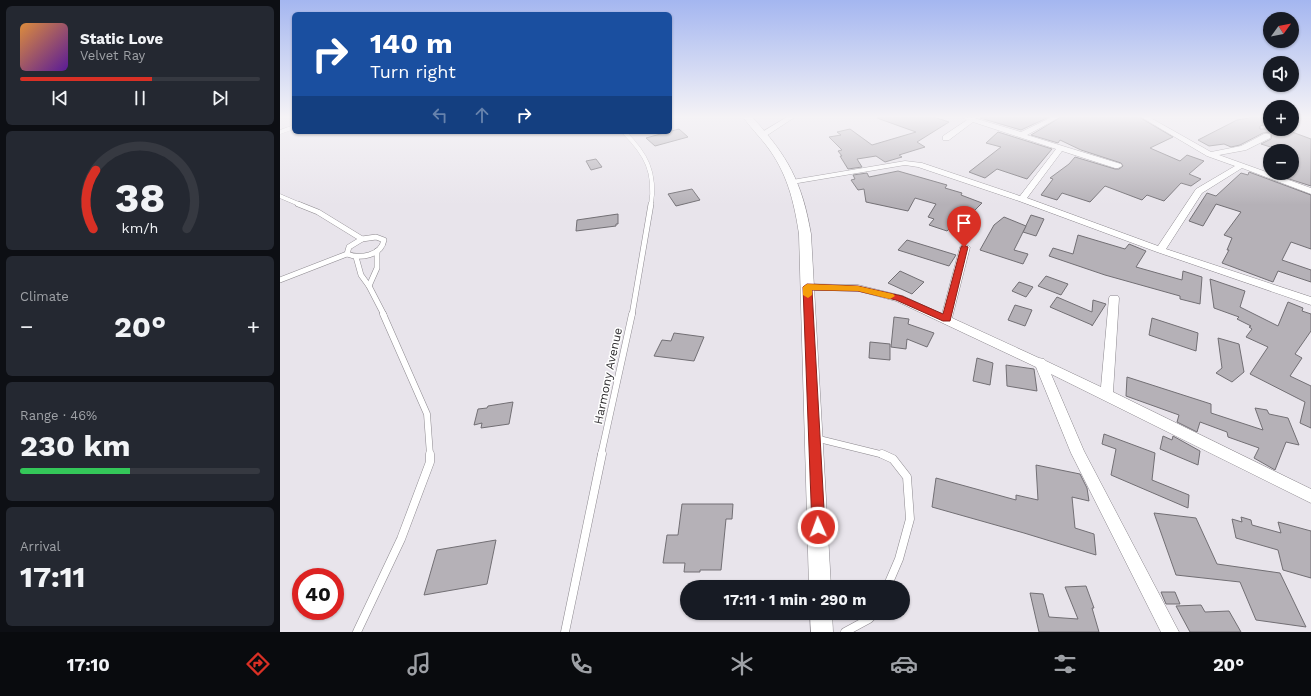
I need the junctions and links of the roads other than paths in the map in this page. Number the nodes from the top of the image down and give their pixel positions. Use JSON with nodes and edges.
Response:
{"nodes":[{"id":1,"x":638,"y":146,"type":"edge"},
{"id":2,"x":773,"y":146,"type":"edge"},
{"id":3,"x":1197,"y":146,"type":"edge"},
{"id":4,"x":1246,"y":146,"type":"edge"},
{"id":5,"x":1061,"y":147,"type":"joint"},
{"id":6,"x":1210,"y":154,"type":"junction"},
{"id":7,"x":1118,"y":166,"type":"dead end"},
{"id":8,"x":1240,"y":166,"type":"junction"},
{"id":9,"x":792,"y":182,"type":"junction"},
{"id":10,"x":1311,"y":191,"type":"edge"},
{"id":11,"x":280,"y":196,"type":"edge"},
{"id":12,"x":1022,"y":199,"type":"junction"},
{"id":13,"x":362,"y":239,"type":"junction"},
{"id":14,"x":964,"y":247,"type":"dead end"},
{"id":15,"x":1160,"y":250,"type":"junction"},
{"id":16,"x":377,"y":251,"type":"junction"},
{"id":17,"x":347,"y":254,"type":"junction"},
{"id":18,"x":356,"y":257,"type":"junction"},
{"id":19,"x":280,"y":280,"type":"edge"},
{"id":20,"x":370,"y":286,"type":"junction"},
{"id":21,"x":807,"y":287,"type":"junction"},
{"id":22,"x":1114,"y":298,"type":"dead end"},
{"id":23,"x":1311,"y":301,"type":"edge"},
{"id":24,"x":946,"y":319,"type":"junction"},
{"id":25,"x":1040,"y":362,"type":"junction"},
{"id":26,"x":1107,"y":395,"type":"junction"},
{"id":27,"x":815,"y":438,"type":"junction"},
{"id":28,"x":1311,"y":496,"type":"edge"},
{"id":29,"x":820,"y":580,"type":"edge"},
{"id":30,"x":890,"y":580,"type":"edge"},
{"id":31,"x":821,"y":620,"type":"edge"},
{"id":32,"x":867,"y":620,"type":"edge"},
{"id":33,"x":358,"y":632,"type":"edge"},
{"id":34,"x":565,"y":632,"type":"edge"},
{"id":35,"x":822,"y":632,"type":"edge"},
{"id":36,"x":845,"y":632,"type":"edge"},
{"id":37,"x":1170,"y":632,"type":"edge"}],
"edges":[{"from":1,"to":34,"type":"lane","name":"Harmony Avenue"},
{"from":2,"to":9,"type":"street"},
{"from":3,"to":6,"type":"street"},
{"from":4,"to":6,"type":"street"},
{"from":5,"to":7,"type":"street"},
{"from":5,"to":12,"type":"street"},
{"from":6,"to":8,"type":"street"},
{"from":8,"to":10,"type":"street"},
{"from":8,"to":15,"type":"street"},
{"from":9,"to":12,"type":"street"},
{"from":9,"to":21,"type":"street"},
{"from":11,"to":13,"type":"lane"},
{"from":12,"to":15,"type":"street"},
{"from":13,"to":16,"type":"lane"},
{"from":13,"to":17,"type":"lane"},
{"from":14,"to":24,"type":"street"},
{"from":15,"to":23,"type":"street"},
{"from":16,"to":18,"type":"lane"},
{"from":16,"to":20,"type":"lane"},
{"from":17,"to":18,"type":"lane"},
{"from":17,"to":19,"type":"lane"},
{"from":18,"to":20,"type":"lane"},
{"from":20,"to":33,"type":"lane"},
{"from":21,"to":24,"type":"street"},
{"from":21,"to":27,"type":"street"},
{"from":22,"to":26,"type":"street"},
{"from":24,"to":25,"type":"street"},
{"from":25,"to":26,"type":"street"},
{"from":25,"to":37,"type":"street"},
{"from":26,"to":28,"type":"street"},
{"from":27,"to":29,"type":"street"},
{"from":27,"to":30,"type":"lane"},
{"from":31,"to":35,"type":"street"},
{"from":32,"to":36,"type":"lane"}]}
